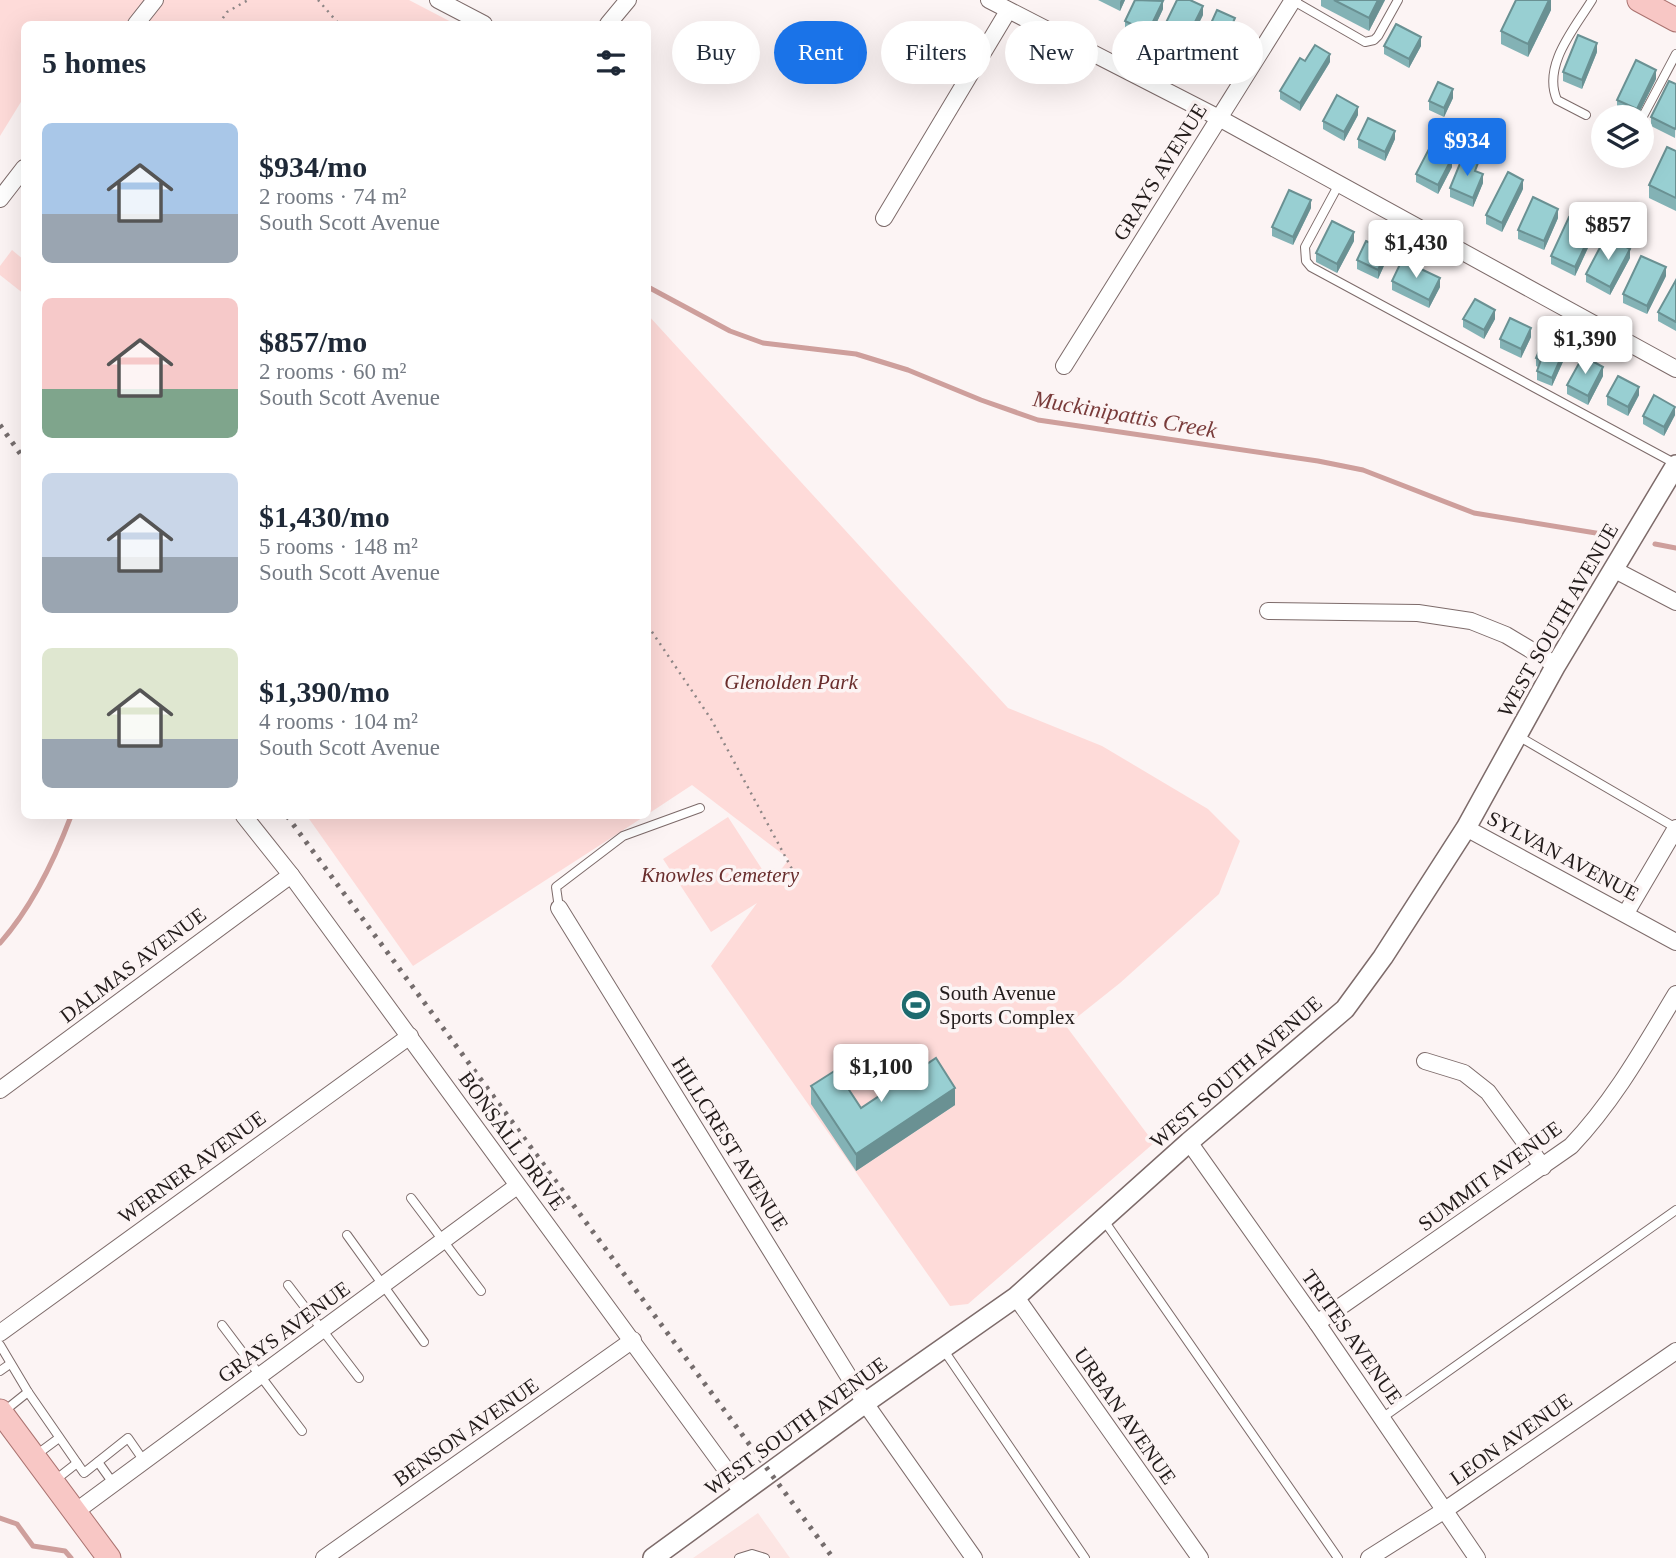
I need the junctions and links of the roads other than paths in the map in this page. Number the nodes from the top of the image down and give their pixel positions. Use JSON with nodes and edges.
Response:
{"nodes":[{"id":1,"x":155,"y":0,"type":"edge"},
{"id":2,"x":438,"y":0,"type":"edge"},
{"id":3,"x":628,"y":0,"type":"edge"},
{"id":4,"x":989,"y":0,"type":"edge"},
{"id":5,"x":1292,"y":0,"type":"edge"},
{"id":6,"x":1398,"y":0,"type":"edge"},
{"id":7,"x":1592,"y":0,"type":"edge"},
{"id":8,"x":1639,"y":0,"type":"edge"},
{"id":9,"x":1009,"y":11,"type":"junction"},
{"id":10,"x":1676,"y":20,"type":"edge"},
{"id":11,"x":138,"y":21,"type":"edge"},
{"id":12,"x":478,"y":21,"type":"edge"},
{"id":13,"x":610,"y":21,"type":"edge"},
{"id":14,"x":1676,"y":54,"type":"edge"},
{"id":15,"x":1649,"y":105,"type":"edge"},
{"id":16,"x":1586,"y":115,"type":"dead end"},
{"id":17,"x":1219,"y":118,"type":"junction"},
{"id":18,"x":21,"y":171,"type":"edge"},
{"id":19,"x":1339,"y":184,"type":"junction"},
{"id":20,"x":0,"y":199,"type":"edge"},
{"id":21,"x":884,"y":218,"type":"dead end"},
{"id":22,"x":1064,"y":366,"type":"dead end"},
{"id":23,"x":1676,"y":369,"type":"edge"},
{"id":24,"x":1676,"y":465,"type":"edge"},
{"id":25,"x":1614,"y":569,"type":"junction"},
{"id":26,"x":1676,"y":602,"type":"edge"},
{"id":27,"x":1268,"y":611,"type":"dead end"},
{"id":28,"x":1556,"y":665,"type":"junction"},
{"id":29,"x":1517,"y":735,"type":"junction"},
{"id":30,"x":700,"y":808,"type":"dead end"},
{"id":31,"x":246,"y":819,"type":"edge"},
{"id":32,"x":1466,"y":828,"type":"junction"},
{"id":33,"x":1676,"y":828,"type":"edge"},
{"id":34,"x":291,"y":874,"type":"junction"},
{"id":35,"x":559,"y":908,"type":"joint"},
{"id":36,"x":1626,"y":914,"type":"junction"},
{"id":37,"x":1676,"y":942,"type":"edge"},
{"id":38,"x":1676,"y":994,"type":"edge"},
{"id":39,"x":410,"y":1036,"type":"junction"},
{"id":40,"x":1425,"y":1061,"type":"dead end"},
{"id":41,"x":0,"y":1090,"type":"edge"},
{"id":42,"x":1189,"y":1142,"type":"junction"},
{"id":43,"x":1543,"y":1167,"type":"junction"},
{"id":44,"x":517,"y":1186,"type":"junction"},
{"id":45,"x":411,"y":1198,"type":"dead end"},
{"id":46,"x":1676,"y":1210,"type":"edge"},
{"id":47,"x":1103,"y":1219,"type":"junction"},
{"id":48,"x":347,"y":1235,"type":"dead end"},
{"id":49,"x":444,"y":1240,"type":"junction"},
{"id":50,"x":288,"y":1285,"type":"dead end"},
{"id":51,"x":383,"y":1286,"type":"junction"},
{"id":52,"x":481,"y":1291,"type":"dead end"},
{"id":53,"x":1016,"y":1297,"type":"junction"},
{"id":54,"x":1317,"y":1322,"type":"junction"},
{"id":55,"x":222,"y":1325,"type":"dead end"},
{"id":56,"x":322,"y":1330,"type":"junction"},
{"id":57,"x":0,"y":1333,"type":"edge"},
{"id":58,"x":633,"y":1339,"type":"junction"},
{"id":59,"x":424,"y":1342,"type":"dead end"},
{"id":60,"x":0,"y":1345,"type":"edge"},
{"id":61,"x":943,"y":1349,"type":"junction"},
{"id":62,"x":1676,"y":1350,"type":"edge"},
{"id":63,"x":10,"y":1364,"type":"junction"},
{"id":64,"x":0,"y":1371,"type":"edge"},
{"id":65,"x":260,"y":1375,"type":"junction"},
{"id":66,"x":359,"y":1378,"type":"dead end"},
{"id":67,"x":28,"y":1392,"type":"junction"},
{"id":68,"x":865,"y":1403,"type":"junction"},
{"id":69,"x":1,"y":1412,"type":"edge"},
{"id":70,"x":1382,"y":1418,"type":"junction"},
{"id":71,"x":303,"y":1431,"type":"dead end"},
{"id":72,"x":59,"y":1438,"type":"junction"},
{"id":73,"x":34,"y":1457,"type":"junction"},
{"id":74,"x":144,"y":1461,"type":"junction"},
{"id":75,"x":98,"y":1462,"type":"junction"},
{"id":76,"x":77,"y":1463,"type":"junction"},
{"id":77,"x":53,"y":1482,"type":"junction"},
{"id":78,"x":113,"y":1483,"type":"junction"},
{"id":79,"x":743,"y":1493,"type":"junction"},
{"id":80,"x":1445,"y":1510,"type":"junction"},
{"id":81,"x":75,"y":1512,"type":"junction"},
{"id":82,"x":109,"y":1558,"type":"edge"},
{"id":83,"x":324,"y":1558,"type":"edge"},
{"id":84,"x":653,"y":1558,"type":"edge"},
{"id":85,"x":739,"y":1558,"type":"edge"},
{"id":86,"x":765,"y":1558,"type":"edge"},
{"id":87,"x":974,"y":1558,"type":"edge"},
{"id":88,"x":1085,"y":1558,"type":"edge"},
{"id":89,"x":1200,"y":1558,"type":"edge"},
{"id":90,"x":1338,"y":1558,"type":"edge"},
{"id":91,"x":1369,"y":1558,"type":"edge"},
{"id":92,"x":1477,"y":1558,"type":"edge"}],
"edges":[{"from":1,"to":11,"type":"street"},
{"from":2,"to":12,"type":"street"},
{"from":3,"to":13,"type":"street"},
{"from":4,"to":9,"type":"street"},
{"from":5,"to":6,"type":"lane"},
{"from":5,"to":17,"type":"street","name":"GRAYS AVENUE"},
{"from":7,"to":16,"type":"lane"},
{"from":8,"to":10,"type":"main road"},
{"from":9,"to":17,"type":"street"},
{"from":9,"to":21,"type":"street"},
{"from":14,"to":15,"type":"lane"},
{"from":17,"to":19,"type":"street"},
{"from":17,"to":22,"type":"street","name":"GRAYS AVENUE"},
{"from":18,"to":20,"type":"street"},
{"from":19,"to":23,"type":"street"},
{"from":19,"to":24,"type":"lane"},
{"from":24,"to":25,"type":"street","name":"WEST SOUTH AVENUE"},
{"from":25,"to":26,"type":"street"},
{"from":25,"to":28,"type":"street","name":"WEST SOUTH AVENUE"},
{"from":27,"to":28,"type":"street"},
{"from":28,"to":29,"type":"street","name":"WEST SOUTH AVENUE"},
{"from":29,"to":32,"type":"street","name":"WEST SOUTH AVENUE"},
{"from":29,"to":33,"type":"lane"},
{"from":30,"to":35,"type":"lane"},
{"from":31,"to":34,"type":"street","name":"BONSALL DRIVE"},
{"from":32,"to":36,"type":"street","name":"SYLVAN AVENUE"},
{"from":32,"to":42,"type":"street","name":"WEST SOUTH AVENUE"},
{"from":33,"to":36,"type":"street"},
{"from":34,"to":39,"type":"street","name":"BONSALL DRIVE"},
{"from":34,"to":41,"type":"street","name":"DALMAS AVENUE"},
{"from":35,"to":68,"type":"street","name":"HILLCREST AVENUE"},
{"from":36,"to":37,"type":"street","name":"SYLVAN AVENUE"},
{"from":38,"to":43,"type":"street","name":"SUMMIT AVENUE"},
{"from":39,"to":44,"type":"street","name":"BONSALL DRIVE"},
{"from":39,"to":57,"type":"street","name":"WERNER AVENUE"},
{"from":40,"to":43,"type":"street"},
{"from":42,"to":47,"type":"street","name":"WEST SOUTH AVENUE"},
{"from":42,"to":54,"type":"street","name":"TRITES AVENUE"},
{"from":43,"to":54,"type":"street","name":"SUMMIT AVENUE"},
{"from":44,"to":49,"type":"street","name":"GRAYS AVENUE"},
{"from":44,"to":58,"type":"street","name":"BONSALL DRIVE"},
{"from":45,"to":49,"type":"lane"},
{"from":46,"to":70,"type":"lane"},
{"from":47,"to":53,"type":"street","name":"WEST SOUTH AVENUE"},
{"from":47,"to":90,"type":"lane"},
{"from":48,"to":51,"type":"lane"},
{"from":49,"to":51,"type":"street","name":"GRAYS AVENUE"},
{"from":49,"to":52,"type":"lane"},
{"from":50,"to":56,"type":"lane"},
{"from":51,"to":56,"type":"street","name":"GRAYS AVENUE"},
{"from":51,"to":59,"type":"lane"},
{"from":53,"to":61,"type":"street","name":"WEST SOUTH AVENUE"},
{"from":53,"to":89,"type":"street","name":"URBAN AVENUE"},
{"from":54,"to":70,"type":"street","name":"TRITES AVENUE"},
{"from":55,"to":65,"type":"lane"},
{"from":56,"to":65,"type":"street","name":"GRAYS AVENUE"},
{"from":56,"to":66,"type":"lane"},
{"from":58,"to":79,"type":"street","name":"BONSALL DRIVE"},
{"from":58,"to":83,"type":"street","name":"BENSON AVENUE"},
{"from":60,"to":63,"type":"lane"},
{"from":61,"to":68,"type":"street","name":"WEST SOUTH AVENUE"},
{"from":61,"to":88,"type":"lane"},
{"from":62,"to":80,"type":"street","name":"LEON AVENUE"},
{"from":63,"to":64,"type":"lane"},
{"from":63,"to":67,"type":"lane"},
{"from":65,"to":71,"type":"lane"},
{"from":65,"to":74,"type":"street","name":"GRAYS AVENUE"},
{"from":67,"to":69,"type":"lane"},
{"from":67,"to":72,"type":"lane"},
{"from":68,"to":79,"type":"street","name":"WEST SOUTH AVENUE"},
{"from":68,"to":87,"type":"street","name":"HILLCREST AVENUE"},
{"from":69,"to":73,"type":"main road"},
{"from":70,"to":80,"type":"street","name":"TRITES AVENUE"},
{"from":72,"to":73,"type":"lane"},
{"from":72,"to":76,"type":"lane"},
{"from":73,"to":77,"type":"main road"},
{"from":74,"to":75,"type":"lane"},
{"from":74,"to":78,"type":"street","name":"GRAYS AVENUE"},
{"from":75,"to":76,"type":"lane"},
{"from":75,"to":78,"type":"lane"},
{"from":76,"to":77,"type":"lane"},
{"from":77,"to":81,"type":"main road"},
{"from":78,"to":81,"type":"street","name":"GRAYS AVENUE"},
{"from":79,"to":84,"type":"street","name":"WEST SOUTH AVENUE"},
{"from":80,"to":91,"type":"street","name":"LEON AVENUE"},
{"from":80,"to":92,"type":"street","name":"TRITES AVENUE"},
{"from":81,"to":82,"type":"main road"},
{"from":85,"to":86,"type":"lane"}]}
